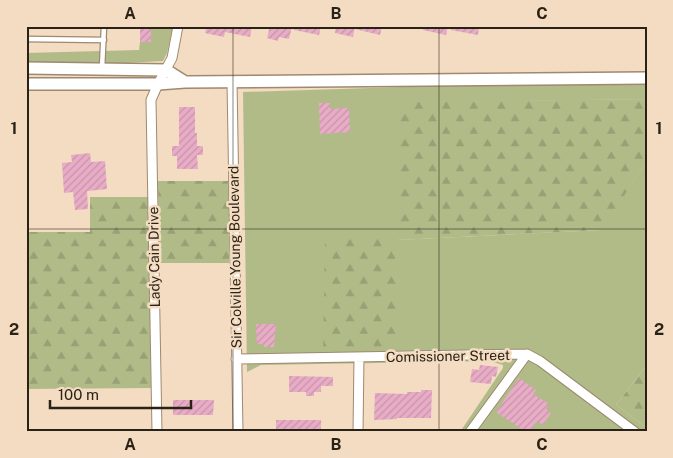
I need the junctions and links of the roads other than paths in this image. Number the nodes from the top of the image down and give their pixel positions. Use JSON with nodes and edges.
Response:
{"nodes":[{"id":1,"x":104,"y":26,"type":"edge"},
{"id":2,"x":178,"y":26,"type":"edge"},
{"id":3,"x":26,"y":40,"type":"edge"},
{"id":4,"x":104,"y":40,"type":"junction"},
{"id":5,"x":26,"y":68,"type":"edge"},
{"id":6,"x":102,"y":68,"type":"junction"},
{"id":7,"x":166,"y":70,"type":"junction"},
{"id":8,"x":647,"y":78,"type":"edge"},
{"id":9,"x":185,"y":82,"type":"junction"},
{"id":10,"x":232,"y":82,"type":"junction"},
{"id":11,"x":26,"y":84,"type":"edge"},
{"id":12,"x":102,"y":84,"type":"junction"},
{"id":13,"x":158,"y":84,"type":"junction"},
{"id":14,"x":527,"y":354,"type":"junction"},
{"id":15,"x":359,"y":357,"type":"junction"},
{"id":16,"x":236,"y":359,"type":"junction"},
{"id":17,"x":157,"y":432,"type":"edge"},
{"id":18,"x":238,"y":432,"type":"edge"},
{"id":19,"x":358,"y":432,"type":"edge"},
{"id":20,"x":470,"y":432,"type":"edge"},
{"id":21,"x":635,"y":432,"type":"edge"}],
"edges":[{"from":1,"to":4,"type":"lane"},
{"from":2,"to":7,"type":"street","name":"Lady Cain Drive"},
{"from":3,"to":4,"type":"lane"},
{"from":4,"to":6,"type":"lane"},
{"from":5,"to":6,"type":"street"},
{"from":6,"to":7,"type":"street"},
{"from":6,"to":12,"type":"street"},
{"from":7,"to":9,"type":"street"},
{"from":7,"to":13,"type":"street","name":"Lady Cain Drive"},
{"from":8,"to":10,"type":"street"},
{"from":9,"to":10,"type":"street"},
{"from":9,"to":13,"type":"street"},
{"from":10,"to":16,"type":"street","name":"Sir Colville Young Boulevard"},
{"from":11,"to":12,"type":"street"},
{"from":12,"to":13,"type":"street"},
{"from":13,"to":17,"type":"street","name":"Lady Cain Drive"},
{"from":14,"to":15,"type":"street","name":"Comissioner Street"},
{"from":14,"to":20,"type":"street"},
{"from":14,"to":21,"type":"street","name":"Comissioner Street"},
{"from":15,"to":16,"type":"street","name":"Comissioner Street"},
{"from":15,"to":19,"type":"street"},
{"from":16,"to":18,"type":"street","name":"Sir Colville Young Boulevard"}]}
